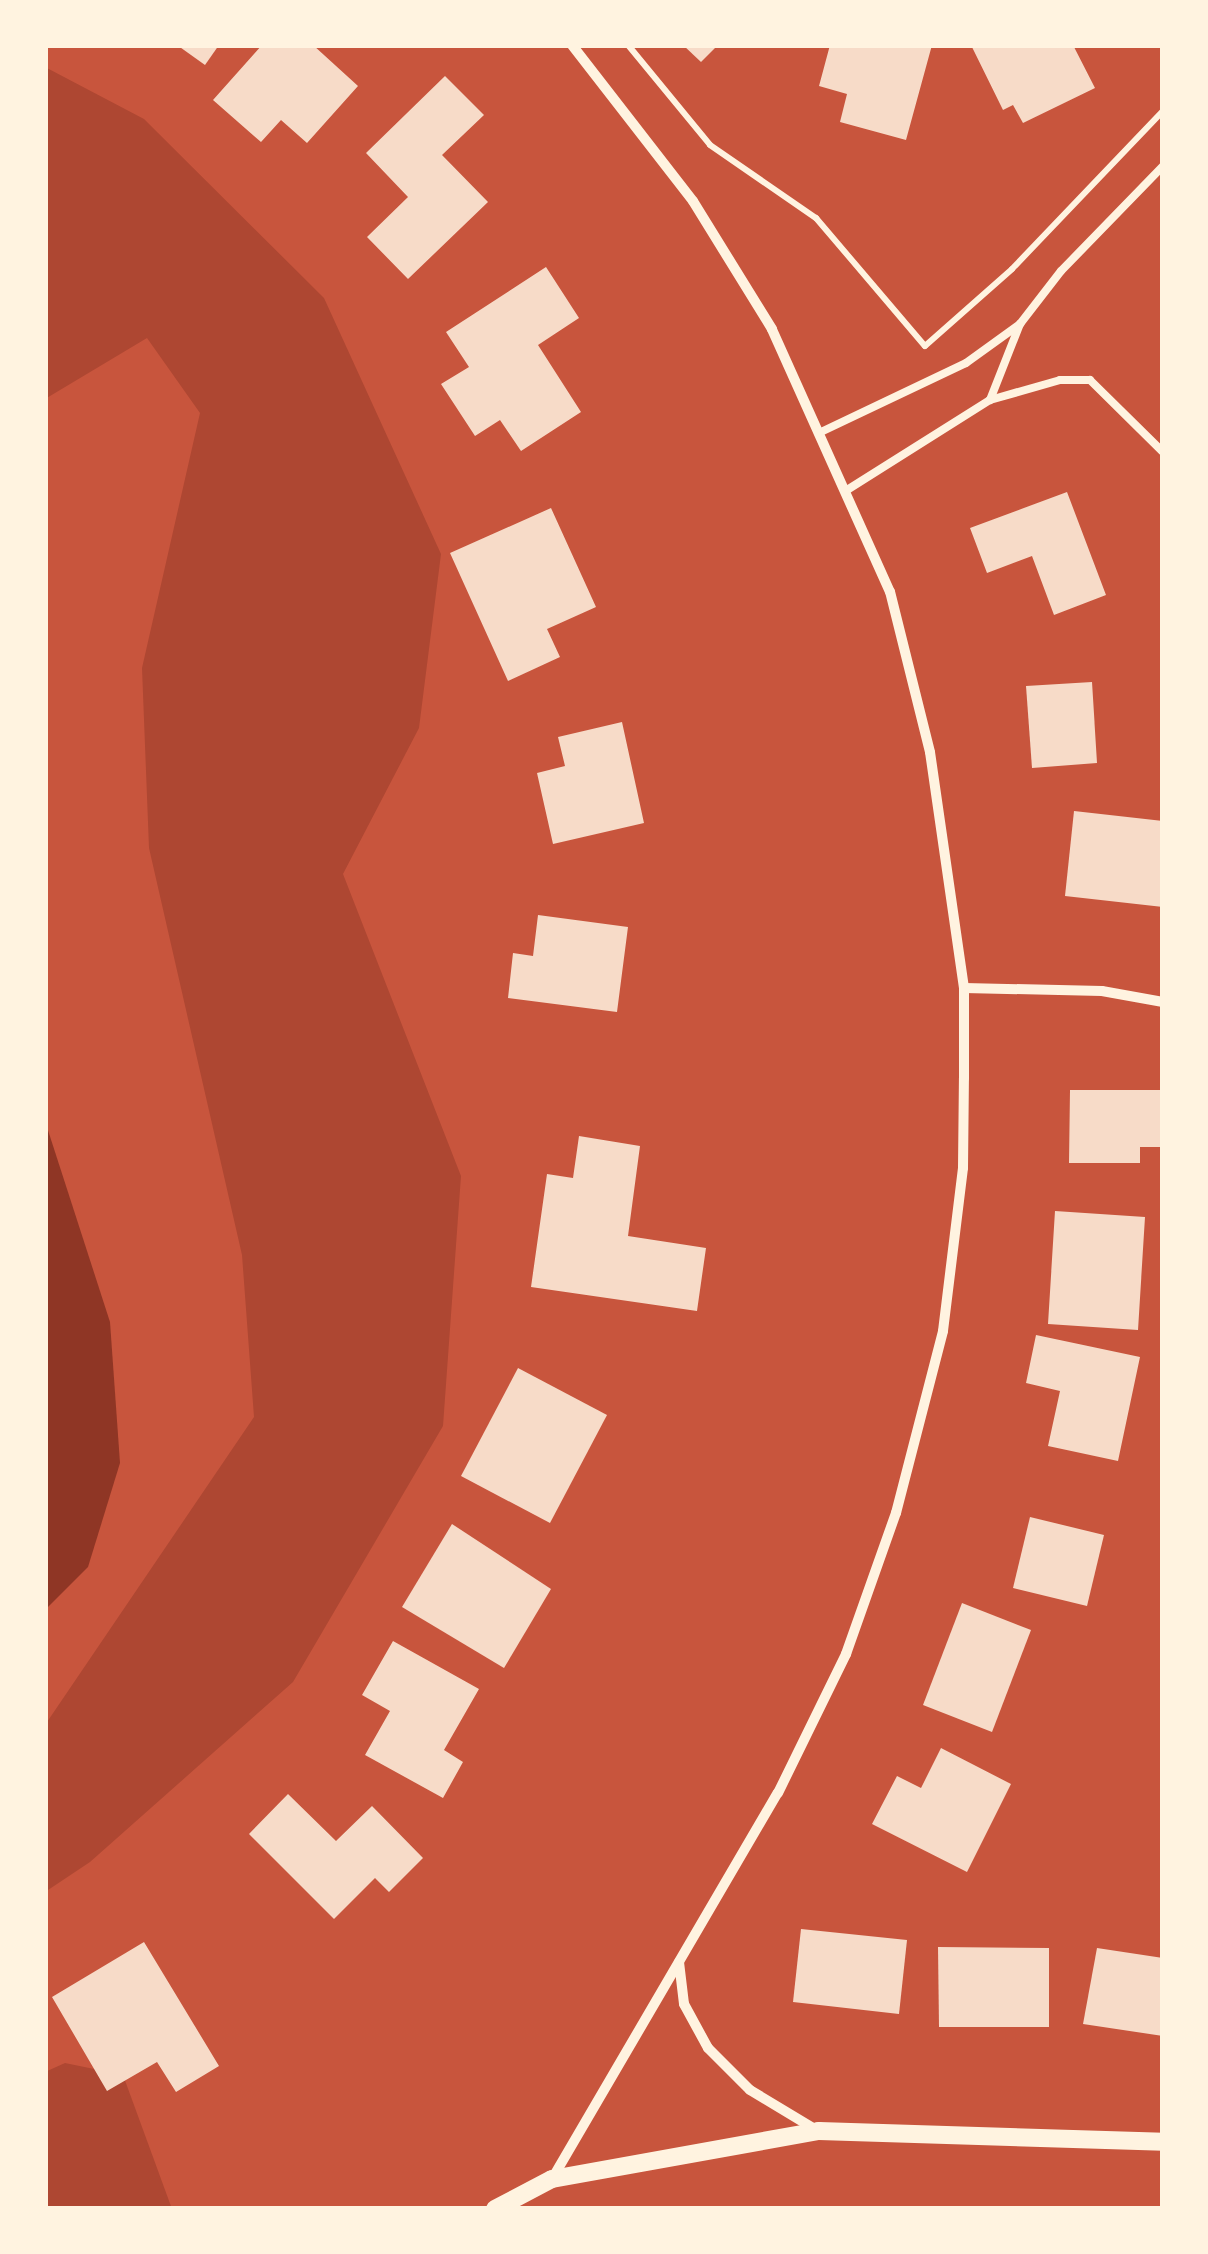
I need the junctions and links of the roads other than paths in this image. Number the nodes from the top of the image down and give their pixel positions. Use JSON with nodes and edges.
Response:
{"nodes":[{"id":1,"x":572,"y":45,"type":"edge"},
{"id":2,"x":1163,"y":166,"type":"edge"},
{"id":3,"x":1020,"y":324,"type":"junction"},
{"id":4,"x":990,"y":400,"type":"junction"},
{"id":5,"x":822,"y":432,"type":"junction"},
{"id":6,"x":1163,"y":452,"type":"edge"},
{"id":7,"x":847,"y":490,"type":"junction"},
{"id":8,"x":964,"y":988,"type":"junction"},
{"id":9,"x":1163,"y":1002,"type":"edge"},
{"id":10,"x":679,"y":1962,"type":"junction"},
{"id":11,"x":819,"y":2131,"type":"junction"},
{"id":12,"x":1163,"y":2142,"type":"edge"},
{"id":13,"x":552,"y":2179,"type":"junction"},
{"id":14,"x":495,"y":2209,"type":"edge"}],
"edges":[{"from":1,"to":5,"type":"street"},
{"from":2,"to":3,"type":"lane"},
{"from":3,"to":4,"type":"lane"},
{"from":3,"to":5,"type":"lane"},
{"from":4,"to":6,"type":"lane"},
{"from":4,"to":7,"type":"lane"},
{"from":5,"to":7,"type":"street"},
{"from":7,"to":8,"type":"street"},
{"from":8,"to":9,"type":"street"},
{"from":8,"to":10,"type":"street"},
{"from":10,"to":11,"type":"street"},
{"from":10,"to":13,"type":"street"},
{"from":11,"to":12,"type":"street"},
{"from":11,"to":13,"type":"street"},
{"from":13,"to":14,"type":"street"}]}
